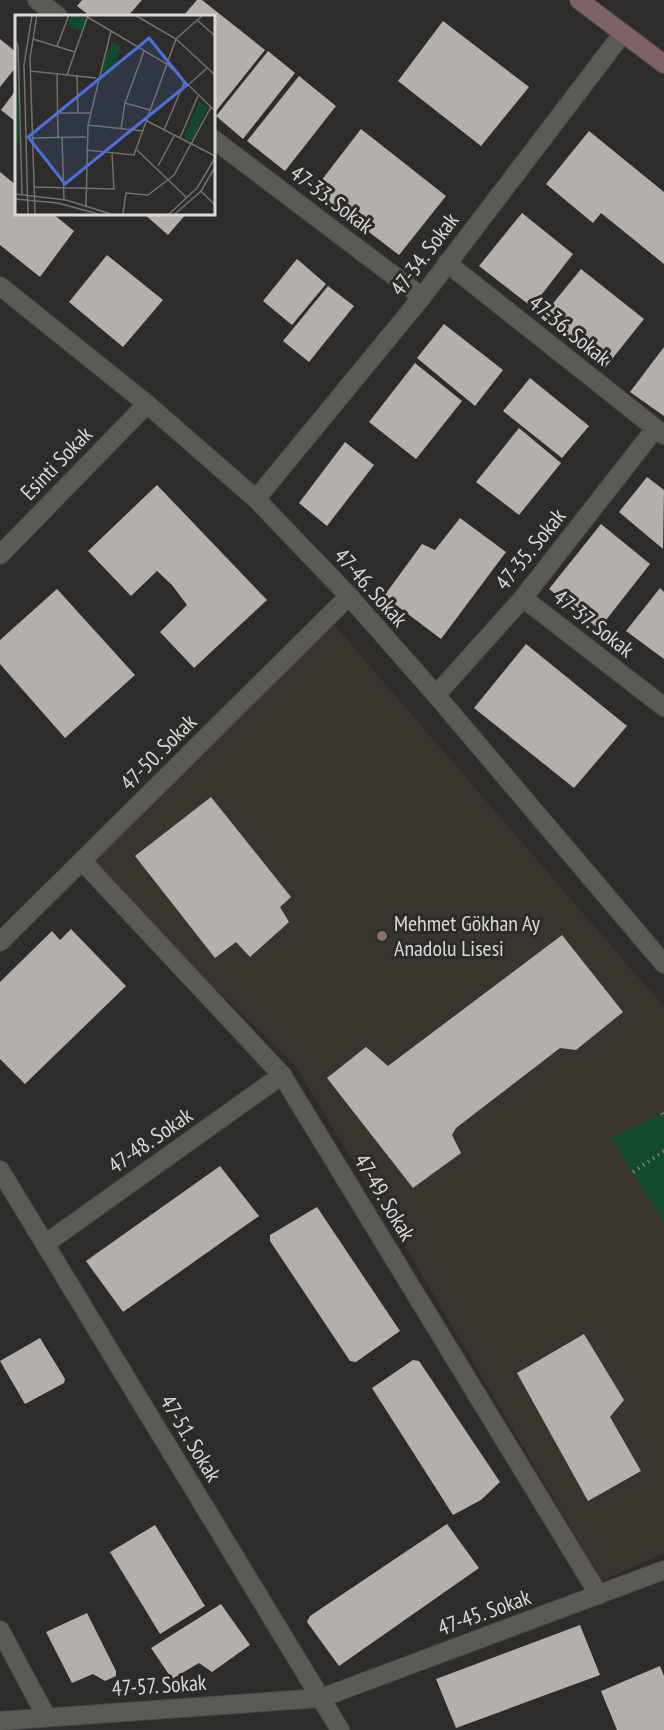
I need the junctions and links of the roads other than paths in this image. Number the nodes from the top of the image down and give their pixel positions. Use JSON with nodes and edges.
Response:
{"nodes":[{"id":1,"x":37,"y":0,"type":"edge"},
{"id":2,"x":579,"y":0,"type":"edge"},
{"id":3,"x":57,"y":15,"type":"edge"},
{"id":4,"x":623,"y":33,"type":"junction"},
{"id":5,"x":664,"y":64,"type":"edge"},
{"id":6,"x":214,"y":140,"type":"edge"},
{"id":7,"x":447,"y":263,"type":"junction"},
{"id":8,"x":0,"y":286,"type":"edge"},
{"id":9,"x":422,"y":297,"type":"junction"},
{"id":10,"x":147,"y":404,"type":"junction"},
{"id":11,"x":660,"y":432,"type":"edge"},
{"id":12,"x":256,"y":499,"type":"junction"},
{"id":13,"x":0,"y":555,"type":"edge"},
{"id":14,"x":349,"y":596,"type":"junction"},
{"id":15,"x":523,"y":598,"type":"junction"},
{"id":16,"x":436,"y":695,"type":"junction"},
{"id":17,"x":664,"y":707,"type":"edge"},
{"id":18,"x":82,"y":861,"type":"junction"},
{"id":19,"x":0,"y":942,"type":"edge"},
{"id":20,"x":664,"y":964,"type":"edge"},
{"id":21,"x":282,"y":1075,"type":"junction"},
{"id":22,"x":0,"y":1170,"type":"edge"},
{"id":23,"x":45,"y":1244,"type":"junction"},
{"id":24,"x":664,"y":1570,"type":"edge"},
{"id":25,"x":599,"y":1594,"type":"junction"},
{"id":26,"x":0,"y":1630,"type":"edge"},
{"id":27,"x":321,"y":1698,"type":"junction"},
{"id":28,"x":46,"y":1716,"type":"junction"},
{"id":29,"x":0,"y":1721,"type":"edge"},
{"id":30,"x":340,"y":1730,"type":"edge"}],
"edges":[{"from":1,"to":3,"type":"street"},
{"from":2,"to":4,"type":"main road"},
{"from":4,"to":5,"type":"main road"},
{"from":4,"to":7,"type":"street","name":"47-34. Sokak"},
{"from":6,"to":9,"type":"street","name":"47-33. Sokak"},
{"from":7,"to":9,"type":"street","name":"47-34. Sokak"},
{"from":7,"to":11,"type":"street","name":"47-36. Sokak"},
{"from":8,"to":10,"type":"street","name":"47-46. Sokak"},
{"from":9,"to":12,"type":"street","name":"47-34. Sokak"},
{"from":10,"to":12,"type":"street","name":"47-46. Sokak"},
{"from":10,"to":13,"type":"street","name":"Esinti Sokak"},
{"from":11,"to":15,"type":"street","name":"47-35. Sokak"},
{"from":12,"to":14,"type":"street","name":"47-46. Sokak"},
{"from":14,"to":16,"type":"street","name":"47-46. Sokak"},
{"from":14,"to":18,"type":"street","name":"47-50. Sokak"},
{"from":15,"to":16,"type":"street","name":"47-35. Sokak"},
{"from":15,"to":17,"type":"street","name":"47-37. Sokak"},
{"from":16,"to":20,"type":"street","name":"47-46. Sokak"},
{"from":18,"to":19,"type":"street","name":"47-50. Sokak"},
{"from":18,"to":21,"type":"street","name":"47-49. Sokak"},
{"from":21,"to":23,"type":"street","name":"47-48. Sokak"},
{"from":21,"to":25,"type":"street","name":"47-49. Sokak"},
{"from":22,"to":23,"type":"street","name":"47-51. Sokak"},
{"from":23,"to":27,"type":"street","name":"47-51. Sokak"},
{"from":24,"to":25,"type":"street","name":"47-45. Sokak"},
{"from":25,"to":27,"type":"street","name":"47-45. Sokak"},
{"from":26,"to":28,"type":"street"},
{"from":27,"to":28,"type":"street","name":"47-57. Sokak"},
{"from":27,"to":30,"type":"street","name":"47-51. Sokak"},
{"from":28,"to":29,"type":"street","name":"47-57. Sokak"}]}
